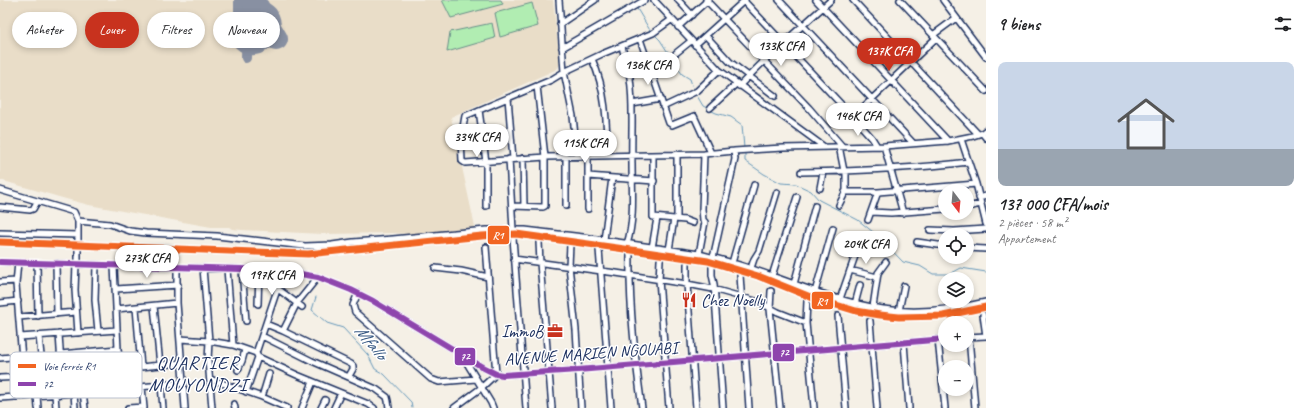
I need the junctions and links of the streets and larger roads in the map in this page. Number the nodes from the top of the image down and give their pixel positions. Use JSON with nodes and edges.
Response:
{"nodes":[{"id":1,"x":559,"y":0,"type":"edge"},
{"id":2,"x":595,"y":0,"type":"edge"},
{"id":3,"x":645,"y":0,"type":"edge"},
{"id":4,"x":654,"y":0,"type":"edge"},
{"id":5,"x":678,"y":0,"type":"edge"},
{"id":6,"x":707,"y":0,"type":"edge"},
{"id":7,"x":744,"y":0,"type":"edge"},
{"id":8,"x":779,"y":0,"type":"edge"},
{"id":9,"x":816,"y":0,"type":"edge"},
{"id":10,"x":830,"y":0,"type":"edge"},
{"id":11,"x":854,"y":0,"type":"edge"},
{"id":12,"x":900,"y":0,"type":"edge"},
{"id":13,"x":943,"y":0,"type":"edge"},
{"id":14,"x":822,"y":7,"type":"junction"},
{"id":15,"x":692,"y":15,"type":"junction"},
{"id":16,"x":724,"y":18,"type":"junction"},
{"id":17,"x":956,"y":18,"type":"junction"},
{"id":18,"x":671,"y":20,"type":"junction"},
{"id":19,"x":560,"y":24,"type":"junction"},
{"id":20,"x":803,"y":26,"type":"junction"},
{"id":21,"x":678,"y":27,"type":"junction"},
{"id":22,"x":706,"y":36,"type":"junction"},
{"id":23,"x":934,"y":37,"type":"junction"},
{"id":24,"x":640,"y":39,"type":"junction"},
{"id":25,"x":691,"y":41,"type":"junction"},
{"id":26,"x":784,"y":43,"type":"junction"},
{"id":27,"x":695,"y":45,"type":"junction"},
{"id":28,"x":622,"y":46,"type":"junction"},
{"id":29,"x":562,"y":48,"type":"junction"},
{"id":30,"x":676,"y":53,"type":"dead end"},
{"id":31,"x":986,"y":58,"type":"edge"},
{"id":32,"x":592,"y":59,"type":"junction"},
{"id":33,"x":764,"y":61,"type":"junction"},
{"id":34,"x":911,"y":62,"type":"junction"},
{"id":35,"x":719,"y":70,"type":"junction"},
{"id":36,"x":564,"y":72,"type":"junction"},
{"id":37,"x":749,"y":76,"type":"junction"},
{"id":38,"x":891,"y":81,"type":"junction"},
{"id":39,"x":738,"y":85,"type":"junction"},
{"id":40,"x":537,"y":86,"type":"junction"},
{"id":41,"x":986,"y":91,"type":"edge"},
{"id":42,"x":775,"y":96,"type":"dead end"},
{"id":43,"x":508,"y":98,"type":"junction"},
{"id":44,"x":661,"y":99,"type":"junction"},
{"id":45,"x":872,"y":99,"type":"junction"},
{"id":46,"x":632,"y":104,"type":"junction"},
{"id":47,"x":663,"y":106,"type":"junction"},
{"id":48,"x":710,"y":108,"type":"dead end"},
{"id":49,"x":479,"y":110,"type":"junction"},
{"id":50,"x":853,"y":117,"type":"junction"},
{"id":51,"x":982,"y":132,"type":"edge"},
{"id":52,"x":986,"y":138,"type":"edge"},
{"id":53,"x":961,"y":139,"type":"junction"},
{"id":54,"x":948,"y":141,"type":"junction"},
{"id":55,"x":913,"y":144,"type":"junction"},
{"id":56,"x":823,"y":146,"type":"junction"},
{"id":57,"x":841,"y":146,"type":"junction"},
{"id":58,"x":877,"y":146,"type":"junction"},
{"id":59,"x":884,"y":146,"type":"junction"},
{"id":60,"x":734,"y":150,"type":"junction"},
{"id":61,"x":711,"y":153,"type":"junction"},
{"id":62,"x":677,"y":154,"type":"junction"},
{"id":63,"x":704,"y":154,"type":"junction"},
{"id":64,"x":588,"y":155,"type":"junction"},
{"id":65,"x":607,"y":155,"type":"junction"},
{"id":66,"x":632,"y":155,"type":"junction"},
{"id":67,"x":653,"y":155,"type":"junction"},
{"id":68,"x":566,"y":156,"type":"junction"},
{"id":69,"x":577,"y":156,"type":"junction"},
{"id":70,"x":545,"y":157,"type":"junction"},
{"id":71,"x":523,"y":158,"type":"junction"},
{"id":72,"x":511,"y":159,"type":"junction"},
{"id":73,"x":486,"y":162,"type":"junction"},
{"id":74,"x":968,"y":162,"type":"junction"},
{"id":75,"x":890,"y":169,"type":"junction"},
{"id":76,"x":845,"y":171,"type":"junction"},
{"id":77,"x":801,"y":172,"type":"dead end"},
{"id":78,"x":823,"y":172,"type":"junction"},
{"id":79,"x":588,"y":176,"type":"junction"},
{"id":80,"x":612,"y":178,"type":"junction"},
{"id":81,"x":632,"y":180,"type":"junction"},
{"id":82,"x":654,"y":181,"type":"junction"},
{"id":83,"x":976,"y":184,"type":"junction"},
{"id":84,"x":754,"y":185,"type":"dead end"},
{"id":85,"x":820,"y":188,"type":"dead end"},
{"id":86,"x":0,"y":190,"type":"edge"},
{"id":87,"x":897,"y":191,"type":"junction"},
{"id":88,"x":777,"y":192,"type":"dead end"},
{"id":89,"x":845,"y":192,"type":"junction"},
{"id":90,"x":878,"y":192,"type":"junction"},
{"id":91,"x":986,"y":196,"type":"edge"},
{"id":92,"x":797,"y":197,"type":"dead end"},
{"id":93,"x":979,"y":198,"type":"junction"},
{"id":94,"x":37,"y":202,"type":"junction"},
{"id":95,"x":981,"y":204,"type":"junction"},
{"id":96,"x":839,"y":205,"type":"dead end"},
{"id":97,"x":486,"y":206,"type":"dead end"},
{"id":98,"x":512,"y":206,"type":"junction"},
{"id":99,"x":524,"y":206,"type":"junction"},
{"id":100,"x":566,"y":206,"type":"dead end"},
{"id":101,"x":815,"y":206,"type":"dead end"},
{"id":102,"x":974,"y":206,"type":"edge"},
{"id":103,"x":0,"y":207,"type":"edge"},
{"id":104,"x":588,"y":208,"type":"dead end"},
{"id":105,"x":938,"y":210,"type":"edge"},
{"id":106,"x":871,"y":212,"type":"junction"},
{"id":107,"x":903,"y":213,"type":"junction"},
{"id":108,"x":656,"y":218,"type":"junction"},
{"id":109,"x":676,"y":219,"type":"junction"},
{"id":110,"x":868,"y":220,"type":"dead end"},
{"id":111,"x":78,"y":221,"type":"junction"},
{"id":112,"x":986,"y":222,"type":"edge"},
{"id":113,"x":693,"y":223,"type":"dead end"},
{"id":114,"x":833,"y":228,"type":"dead end"},
{"id":115,"x":986,"y":229,"type":"edge"},
{"id":116,"x":513,"y":230,"type":"junction"},
{"id":117,"x":930,"y":230,"type":"dead end"},
{"id":118,"x":0,"y":233,"type":"edge"},
{"id":119,"x":78,"y":236,"type":"junction"},
{"id":120,"x":513,"y":238,"type":"dead end"},
{"id":121,"x":861,"y":239,"type":"dead end"},
{"id":122,"x":604,"y":240,"type":"junction"},
{"id":123,"x":539,"y":242,"type":"dead end"},
{"id":124,"x":917,"y":242,"type":"dead end"},
{"id":125,"x":570,"y":244,"type":"dead end"},
{"id":126,"x":626,"y":244,"type":"junction"},
{"id":127,"x":938,"y":245,"type":"edge"},
{"id":128,"x":486,"y":247,"type":"dead end"},
{"id":129,"x":652,"y":248,"type":"junction"},
{"id":130,"x":974,"y":248,"type":"edge"},
{"id":131,"x":599,"y":249,"type":"dead end"},
{"id":132,"x":986,"y":249,"type":"edge"},
{"id":133,"x":668,"y":250,"type":"junction"},
{"id":134,"x":699,"y":254,"type":"junction"},
{"id":135,"x":630,"y":255,"type":"dead end"},
{"id":136,"x":713,"y":258,"type":"junction"},
{"id":137,"x":514,"y":260,"type":"junction"},
{"id":138,"x":660,"y":260,"type":"dead end"},
{"id":139,"x":0,"y":262,"type":"edge"},
{"id":140,"x":18,"y":262,"type":"junction"},
{"id":141,"x":886,"y":262,"type":"dead end"},
{"id":142,"x":37,"y":263,"type":"junction"},
{"id":143,"x":540,"y":263,"type":"junction"},
{"id":144,"x":732,"y":263,"type":"junction"},
{"id":145,"x":56,"y":264,"type":"junction"},
{"id":146,"x":77,"y":264,"type":"junction"},
{"id":147,"x":688,"y":264,"type":"dead end"},
{"id":148,"x":96,"y":265,"type":"junction"},
{"id":149,"x":114,"y":266,"type":"junction"},
{"id":150,"x":569,"y":266,"type":"junction"},
{"id":151,"x":712,"y":266,"type":"dead end"},
{"id":152,"x":177,"y":267,"type":"junction"},
{"id":153,"x":203,"y":268,"type":"junction"},
{"id":154,"x":435,"y":268,"type":"dead end"},
{"id":155,"x":751,"y":268,"type":"junction"},
{"id":156,"x":227,"y":269,"type":"junction"},
{"id":157,"x":242,"y":269,"type":"junction"},
{"id":158,"x":850,"y":270,"type":"junction"},
{"id":159,"x":259,"y":271,"type":"junction"},
{"id":160,"x":268,"y":271,"type":"junction"},
{"id":161,"x":600,"y":271,"type":"junction"},
{"id":162,"x":283,"y":272,"type":"junction"},
{"id":163,"x":740,"y":275,"type":"dead end"},
{"id":164,"x":630,"y":276,"type":"junction"},
{"id":165,"x":772,"y":276,"type":"junction"},
{"id":166,"x":318,"y":277,"type":"junction"},
{"id":167,"x":488,"y":277,"type":"junction"},
{"id":168,"x":878,"y":277,"type":"junction"},
{"id":169,"x":659,"y":280,"type":"junction"},
{"id":170,"x":16,"y":281,"type":"junction"},
{"id":171,"x":0,"y":282,"type":"edge"},
{"id":172,"x":687,"y":284,"type":"junction"},
{"id":173,"x":794,"y":284,"type":"junction"},
{"id":174,"x":178,"y":285,"type":"junction"},
{"id":175,"x":860,"y":285,"type":"dead end"},
{"id":176,"x":904,"y":286,"type":"dead end"},
{"id":177,"x":116,"y":289,"type":"junction"},
{"id":178,"x":278,"y":289,"type":"junction"},
{"id":179,"x":713,"y":289,"type":"junction"},
{"id":180,"x":771,"y":291,"type":"dead end"},
{"id":181,"x":815,"y":292,"type":"junction"},
{"id":182,"x":358,"y":293,"type":"junction"},
{"id":183,"x":740,"y":298,"type":"junction"},
{"id":184,"x":840,"y":299,"type":"junction"},
{"id":185,"x":18,"y":301,"type":"junction"},
{"id":186,"x":807,"y":301,"type":"dead end"},
{"id":187,"x":986,"y":302,"type":"edge"},
{"id":188,"x":0,"y":303,"type":"edge"},
{"id":189,"x":177,"y":303,"type":"junction"},
{"id":190,"x":296,"y":303,"type":"junction"},
{"id":191,"x":258,"y":304,"type":"dead end"},
{"id":192,"x":855,"y":304,"type":"junction"},
{"id":193,"x":154,"y":306,"type":"junction"},
{"id":194,"x":302,"y":307,"type":"dead end"},
{"id":195,"x":873,"y":307,"type":"junction"},
{"id":196,"x":136,"y":308,"type":"junction"},
{"id":197,"x":116,"y":309,"type":"junction"},
{"id":198,"x":770,"y":309,"type":"junction"},
{"id":199,"x":899,"y":311,"type":"junction"},
{"id":200,"x":76,"y":312,"type":"junction"},
{"id":201,"x":58,"y":314,"type":"junction"},
{"id":202,"x":38,"y":316,"type":"junction"},
{"id":203,"x":838,"y":316,"type":"dead end"},
{"id":204,"x":983,"y":316,"type":"dead end"},
{"id":205,"x":19,"y":317,"type":"junction"},
{"id":206,"x":246,"y":321,"type":"dead end"},
{"id":207,"x":870,"y":321,"type":"dead end"},
{"id":208,"x":806,"y":323,"type":"junction"},
{"id":209,"x":266,"y":324,"type":"junction"},
{"id":210,"x":117,"y":330,"type":"junction"},
{"id":211,"x":98,"y":331,"type":"junction"},
{"id":212,"x":283,"y":331,"type":"junction"},
{"id":213,"x":78,"y":333,"type":"junction"},
{"id":214,"x":59,"y":334,"type":"junction"},
{"id":215,"x":39,"y":336,"type":"junction"},
{"id":216,"x":262,"y":336,"type":"junction"},
{"id":217,"x":986,"y":336,"type":"edge"},
{"id":218,"x":20,"y":337,"type":"junction"},
{"id":219,"x":974,"y":337,"type":"edge"},
{"id":220,"x":180,"y":339,"type":"junction"},
{"id":221,"x":938,"y":339,"type":"edge"},
{"id":222,"x":209,"y":341,"type":"junction"},
{"id":223,"x":904,"y":343,"type":"junction"},
{"id":224,"x":233,"y":345,"type":"junction"},
{"id":225,"x":872,"y":346,"type":"junction"},
{"id":226,"x":841,"y":348,"type":"junction"},
{"id":227,"x":118,"y":349,"type":"junction"},
{"id":228,"x":245,"y":350,"type":"junction"},
{"id":229,"x":809,"y":350,"type":"junction"},
{"id":230,"x":98,"y":351,"type":"joint"},
{"id":231,"x":22,"y":352,"type":"edge"},
{"id":232,"x":41,"y":352,"type":"edge"},
{"id":233,"x":60,"y":352,"type":"edge"},
{"id":234,"x":85,"y":352,"type":"edge"},
{"id":235,"x":118,"y":352,"type":"edge"},
{"id":236,"x":140,"y":352,"type":"edge"},
{"id":237,"x":939,"y":352,"type":"edge"},
{"id":238,"x":969,"y":352,"type":"edge"},
{"id":239,"x":775,"y":353,"type":"junction"},
{"id":240,"x":257,"y":355,"type":"junction"},
{"id":241,"x":462,"y":355,"type":"junction"},
{"id":242,"x":745,"y":356,"type":"junction"},
{"id":243,"x":10,"y":357,"type":"edge"},
{"id":244,"x":0,"y":358,"type":"edge"},
{"id":245,"x":719,"y":358,"type":"junction"},
{"id":246,"x":692,"y":360,"type":"junction"},
{"id":247,"x":181,"y":363,"type":"junction"},
{"id":248,"x":665,"y":363,"type":"junction"},
{"id":249,"x":160,"y":365,"type":"junction"},
{"id":250,"x":637,"y":365,"type":"junction"},
{"id":251,"x":142,"y":367,"type":"edge"},
{"id":252,"x":608,"y":367,"type":"junction"},
{"id":253,"x":238,"y":370,"type":"dead end"},
{"id":254,"x":578,"y":370,"type":"junction"},
{"id":255,"x":549,"y":372,"type":"junction"},
{"id":256,"x":269,"y":374,"type":"dead end"},
{"id":257,"x":496,"y":374,"type":"junction"},
{"id":258,"x":524,"y":374,"type":"junction"},
{"id":259,"x":349,"y":376,"type":"junction"},
{"id":260,"x":10,"y":377,"type":"edge"},
{"id":261,"x":0,"y":378,"type":"edge"},
{"id":262,"x":210,"y":379,"type":"junction"},
{"id":263,"x":476,"y":379,"type":"junction"},
{"id":264,"x":314,"y":382,"type":"junction"},
{"id":265,"x":183,"y":383,"type":"junction"},
{"id":266,"x":161,"y":385,"type":"junction"},
{"id":267,"x":142,"y":387,"type":"joint"},
{"id":268,"x":481,"y":388,"type":"junction"},
{"id":269,"x":246,"y":392,"type":"junction"},
{"id":270,"x":342,"y":393,"type":"junction"},
{"id":271,"x":10,"y":397,"type":"edge"},
{"id":272,"x":262,"y":397,"type":"junction"},
{"id":273,"x":0,"y":398,"type":"edge"},
{"id":274,"x":37,"y":398,"type":"edge"},
{"id":275,"x":55,"y":398,"type":"edge"},
{"id":276,"x":74,"y":398,"type":"edge"},
{"id":277,"x":84,"y":398,"type":"edge"},
{"id":278,"x":325,"y":400,"type":"dead end"},
{"id":279,"x":144,"y":407,"type":"edge"},
{"id":280,"x":38,"y":408,"type":"edge"},
{"id":281,"x":56,"y":408,"type":"edge"},
{"id":282,"x":75,"y":408,"type":"edge"},
{"id":283,"x":85,"y":408,"type":"edge"},
{"id":284,"x":128,"y":408,"type":"edge"},
{"id":285,"x":163,"y":408,"type":"edge"},
{"id":286,"x":185,"y":408,"type":"edge"},
{"id":287,"x":212,"y":408,"type":"edge"},
{"id":288,"x":287,"y":408,"type":"edge"},
{"id":289,"x":302,"y":408,"type":"edge"},
{"id":290,"x":321,"y":408,"type":"edge"},
{"id":291,"x":334,"y":408,"type":"edge"},
{"id":292,"x":374,"y":408,"type":"edge"},
{"id":293,"x":389,"y":408,"type":"edge"},
{"id":294,"x":454,"y":408,"type":"edge"},
{"id":295,"x":493,"y":408,"type":"edge"},
{"id":296,"x":526,"y":408,"type":"edge"},
{"id":297,"x":552,"y":408,"type":"edge"},
{"id":298,"x":581,"y":408,"type":"edge"},
{"id":299,"x":611,"y":408,"type":"edge"},
{"id":300,"x":642,"y":408,"type":"edge"},
{"id":301,"x":670,"y":408,"type":"edge"},
{"id":302,"x":696,"y":408,"type":"edge"},
{"id":303,"x":723,"y":408,"type":"edge"},
{"id":304,"x":749,"y":408,"type":"edge"},
{"id":305,"x":780,"y":408,"type":"edge"},
{"id":306,"x":814,"y":408,"type":"edge"},
{"id":307,"x":846,"y":408,"type":"edge"},
{"id":308,"x":877,"y":408,"type":"edge"},
{"id":309,"x":909,"y":408,"type":"edge"},
{"id":310,"x":944,"y":408,"type":"edge"},
{"id":311,"x":975,"y":408,"type":"edge"}],
"edges":[{"from":1,"to":19,"type":"street"},
{"from":2,"to":19,"type":"street"},
{"from":3,"to":29,"type":"street"},
{"from":4,"to":18,"type":"street"},
{"from":5,"to":15,"type":"street"},
{"from":6,"to":15,"type":"street"},
{"from":6,"to":16,"type":"street"},
{"from":7,"to":16,"type":"street"},
{"from":7,"to":26,"type":"street"},
{"from":8,"to":20,"type":"street"},
{"from":9,"to":14,"type":"street"},
{"from":10,"to":14,"type":"street"},
{"from":11,"to":34,"type":"street"},
{"from":12,"to":23,"type":"street"},
{"from":13,"to":17,"type":"street"},
{"from":14,"to":20,"type":"street"},
{"from":14,"to":38,"type":"street"},
{"from":15,"to":21,"type":"street"},
{"from":16,"to":22,"type":"street"},
{"from":16,"to":33,"type":"street"},
{"from":17,"to":23,"type":"street"},
{"from":17,"to":31,"type":"street"},
{"from":18,"to":21,"type":"street"},
{"from":18,"to":24,"type":"street"},
{"from":19,"to":29,"type":"street"},
{"from":20,"to":26,"type":"street"},
{"from":20,"to":45,"type":"street"},
{"from":21,"to":25,"type":"street"},
{"from":22,"to":27,"type":"street"},
{"from":22,"to":37,"type":"street"},
{"from":23,"to":34,"type":"street"},
{"from":23,"to":41,"type":"street"},
{"from":24,"to":28,"type":"street"},
{"from":24,"to":44,"type":"street"},
{"from":25,"to":27,"type":"street"},
{"from":25,"to":30,"type":"street"},
{"from":26,"to":33,"type":"street"},
{"from":26,"to":50,"type":"street"},
{"from":27,"to":35,"type":"street"},
{"from":28,"to":32,"type":"street"},
{"from":28,"to":46,"type":"street"},
{"from":29,"to":36,"type":"street"},
{"from":32,"to":36,"type":"street"},
{"from":32,"to":65,"type":"street"},
{"from":33,"to":37,"type":"street"},
{"from":33,"to":57,"type":"street"},
{"from":34,"to":38,"type":"street"},
{"from":34,"to":51,"type":"street"},
{"from":35,"to":39,"type":"street"},
{"from":35,"to":47,"type":"street"},
{"from":36,"to":40,"type":"street"},
{"from":36,"to":69,"type":"street"},
{"from":37,"to":39,"type":"street"},
{"from":37,"to":42,"type":"street"},
{"from":38,"to":45,"type":"street"},
{"from":38,"to":54,"type":"street"},
{"from":39,"to":48,"type":"street"},
{"from":39,"to":56,"type":"street"},
{"from":40,"to":43,"type":"street"},
{"from":40,"to":70,"type":"street"},
{"from":43,"to":49,"type":"street"},
{"from":43,"to":72,"type":"street"},
{"from":44,"to":46,"type":"street"},
{"from":44,"to":47,"type":"street"},
{"from":45,"to":50,"type":"street"},
{"from":45,"to":55,"type":"street"},
{"from":46,"to":66,"type":"street"},
{"from":47,"to":61,"type":"street"},
{"from":49,"to":73,"type":"street"},
{"from":49,"to":73,"type":"street"},
{"from":50,"to":58,"type":"street"},
{"from":51,"to":52,"type":"street"},
{"from":51,"to":53,"type":"street"},
{"from":53,"to":54,"type":"street"},
{"from":53,"to":74,"type":"street"},
{"from":54,"to":55,"type":"street"},
{"from":55,"to":59,"type":"street"},
{"from":56,"to":57,"type":"street"},
{"from":56,"to":60,"type":"street"},
{"from":57,"to":58,"type":"street"},
{"from":57,"to":76,"type":"street"},
{"from":58,"to":59,"type":"street"},
{"from":59,"to":75,"type":"street"},
{"from":60,"to":61,"type":"street"},
{"from":60,"to":136,"type":"street"},
{"from":61,"to":63,"type":"street"},
{"from":62,"to":63,"type":"street"},
{"from":62,"to":67,"type":"street"},
{"from":62,"to":109,"type":"street"},
{"from":63,"to":134,"type":"street"},
{"from":64,"to":65,"type":"street"},
{"from":64,"to":69,"type":"street"},
{"from":64,"to":79,"type":"street"},
{"from":65,"to":66,"type":"street"},
{"from":66,"to":67,"type":"street"},
{"from":66,"to":81,"type":"street"},
{"from":67,"to":82,"type":"street"},
{"from":68,"to":69,"type":"street"},
{"from":68,"to":70,"type":"street"},
{"from":68,"to":100,"type":"street"},
{"from":70,"to":71,"type":"street"},
{"from":70,"to":99,"type":"street"},
{"from":71,"to":72,"type":"street"},
{"from":71,"to":99,"type":"street"},
{"from":72,"to":73,"type":"street"},
{"from":72,"to":98,"type":"street"},
{"from":73,"to":97,"type":"street"},
{"from":74,"to":75,"type":"street"},
{"from":74,"to":83,"type":"street"},
{"from":75,"to":76,"type":"street"},
{"from":75,"to":87,"type":"street"},
{"from":76,"to":78,"type":"street"},
{"from":76,"to":89,"type":"street"},
{"from":77,"to":78,"type":"street"},
{"from":78,"to":85,"type":"street"},
{"from":79,"to":80,"type":"street"},
{"from":79,"to":104,"type":"street"},
{"from":80,"to":81,"type":"street"},
{"from":80,"to":122,"type":"street"},
{"from":81,"to":82,"type":"street"},
{"from":81,"to":126,"type":"street"},
{"from":82,"to":108,"type":"street"},
{"from":83,"to":87,"type":"street"},
{"from":83,"to":93,"type":"street"},
{"from":84,"to":144,"type":"street"},
{"from":86,"to":94,"type":"street"},
{"from":87,"to":90,"type":"street"},
{"from":87,"to":107,"type":"street"},
{"from":88,"to":155,"type":"street"},
{"from":89,"to":90,"type":"street"},
{"from":89,"to":96,"type":"street"},
{"from":90,"to":106,"type":"street"},
{"from":91,"to":93,"type":"street"},
{"from":92,"to":165,"type":"street"},
{"from":93,"to":95,"type":"street"},
{"from":94,"to":103,"type":"street"},
{"from":94,"to":111,"type":"street"},
{"from":95,"to":102,"type":"street"},
{"from":95,"to":112,"type":"street"},
{"from":98,"to":99,"type":"street"},
{"from":98,"to":116,"type":"street"},
{"from":101,"to":173,"type":"street"},
{"from":105,"to":107,"type":"street"},
{"from":106,"to":107,"type":"street"},
{"from":106,"to":110,"type":"street"},
{"from":108,"to":109,"type":"street"},
{"from":108,"to":129,"type":"street"},
{"from":109,"to":113,"type":"street"},
{"from":109,"to":133,"type":"street"},
{"from":111,"to":116,"type":"street"},
{"from":111,"to":119,"type":"street"},
{"from":114,"to":181,"type":"street"},
{"from":115,"to":117,"type":"street"},
{"from":116,"to":122,"type":"street"},
{"from":118,"to":119,"type":"street"},
{"from":119,"to":146,"type":"street"},
{"from":120,"to":137,"type":"street"},
{"from":121,"to":158,"type":"street"},
{"from":122,"to":126,"type":"street"},
{"from":123,"to":143,"type":"street"},
{"from":124,"to":127,"type":"street"},
{"from":125,"to":150,"type":"street"},
{"from":126,"to":129,"type":"street"},
{"from":128,"to":167,"type":"street"},
{"from":129,"to":133,"type":"street"},
{"from":130,"to":132,"type":"street"},
{"from":131,"to":161,"type":"street"},
{"from":133,"to":134,"type":"street"},
{"from":134,"to":136,"type":"street"},
{"from":135,"to":164,"type":"street"},
{"from":136,"to":144,"type":"street"},
{"from":137,"to":143,"type":"street"},
{"from":137,"to":258,"type":"street"},
{"from":138,"to":169,"type":"street"},
{"from":139,"to":140,"type":"street","name":"AVENUE MARIEN NGOUABI"},
{"from":140,"to":142,"type":"street","name":"AVENUE MARIEN NGOUABI"},
{"from":140,"to":170,"type":"street"},
{"from":141,"to":168,"type":"street"},
{"from":142,"to":145,"type":"street","name":"AVENUE MARIEN NGOUABI"},
{"from":142,"to":202,"type":"street"},
{"from":143,"to":150,"type":"street"},
{"from":143,"to":255,"type":"street"},
{"from":144,"to":155,"type":"street"},
{"from":145,"to":146,"type":"street","name":"AVENUE MARIEN NGOUABI"},
{"from":145,"to":201,"type":"street"},
{"from":146,"to":148,"type":"street","name":"AVENUE MARIEN NGOUABI"},
{"from":146,"to":200,"type":"street"},
{"from":147,"to":172,"type":"street"},
{"from":148,"to":149,"type":"street","name":"AVENUE MARIEN NGOUABI"},
{"from":148,"to":211,"type":"street"},
{"from":149,"to":152,"type":"street","name":"AVENUE MARIEN NGOUABI"},
{"from":149,"to":177,"type":"street"},
{"from":150,"to":161,"type":"street"},
{"from":150,"to":254,"type":"street"},
{"from":151,"to":179,"type":"street"},
{"from":152,"to":153,"type":"street","name":"AVENUE MARIEN NGOUABI"},
{"from":152,"to":174,"type":"street"},
{"from":153,"to":156,"type":"street","name":"AVENUE MARIEN NGOUABI"},
{"from":153,"to":222,"type":"street"},
{"from":154,"to":167,"type":"street"},
{"from":155,"to":165,"type":"street"},
{"from":156,"to":157,"type":"street","name":"AVENUE MARIEN NGOUABI"},
{"from":156,"to":224,"type":"street"},
{"from":157,"to":159,"type":"street","name":"AVENUE MARIEN NGOUABI"},
{"from":157,"to":206,"type":"street"},
{"from":158,"to":168,"type":"street"},
{"from":158,"to":184,"type":"street"},
{"from":159,"to":160,"type":"street","name":"AVENUE MARIEN NGOUABI"},
{"from":159,"to":191,"type":"street"},
{"from":160,"to":162,"type":"street","name":"AVENUE MARIEN NGOUABI"},
{"from":160,"to":178,"type":"street"},
{"from":161,"to":164,"type":"street"},
{"from":161,"to":252,"type":"street"},
{"from":162,"to":166,"type":"street","name":"AVENUE MARIEN NGOUABI"},
{"from":162,"to":178,"type":"street"},
{"from":163,"to":183,"type":"street"},
{"from":164,"to":169,"type":"street"},
{"from":164,"to":250,"type":"street"},
{"from":165,"to":173,"type":"street"},
{"from":166,"to":182,"type":"street","name":"AVENUE MARIEN NGOUABI"},
{"from":166,"to":190,"type":"street"},
{"from":167,"to":257,"type":"street"},
{"from":168,"to":195,"type":"street"},
{"from":169,"to":172,"type":"street"},
{"from":169,"to":248,"type":"street"},
{"from":170,"to":171,"type":"street"},
{"from":170,"to":185,"type":"street"},
{"from":172,"to":179,"type":"street"},
{"from":172,"to":246,"type":"street"},
{"from":173,"to":181,"type":"street"},
{"from":174,"to":177,"type":"street"},
{"from":174,"to":189,"type":"street"},
{"from":175,"to":192,"type":"street"},
{"from":176,"to":199,"type":"street"},
{"from":177,"to":197,"type":"street"},
{"from":178,"to":190,"type":"street"},
{"from":178,"to":209,"type":"street"},
{"from":179,"to":183,"type":"street"},
{"from":179,"to":245,"type":"street"},
{"from":180,"to":198,"type":"street"},
{"from":181,"to":184,"type":"street"},
{"from":182,"to":241,"type":"street","name":"AVENUE MARIEN NGOUABI"},
{"from":182,"to":263,"type":"street"},
{"from":183,"to":198,"type":"street"},
{"from":183,"to":242,"type":"street"},
{"from":184,"to":192,"type":"street"},
{"from":185,"to":188,"type":"street"},
{"from":185,"to":205,"type":"street"},
{"from":186,"to":208,"type":"street"},
{"from":187,"to":199,"type":"street"},
{"from":189,"to":193,"type":"street"},
{"from":189,"to":220,"type":"street"},
{"from":190,"to":194,"type":"street"},
{"from":190,"to":212,"type":"street"},
{"from":192,"to":195,"type":"street"},
{"from":193,"to":196,"type":"street"},
{"from":193,"to":249,"type":"street"},
{"from":195,"to":199,"type":"street"},
{"from":196,"to":197,"type":"street"},
{"from":196,"to":236,"type":"street"},
{"from":197,"to":210,"type":"street"},
{"from":198,"to":208,"type":"street"},
{"from":198,"to":239,"type":"street"},
{"from":200,"to":201,"type":"street"},
{"from":200,"to":213,"type":"street"},
{"from":201,"to":202,"type":"street"},
{"from":202,"to":205,"type":"street"},
{"from":203,"to":226,"type":"street"},
{"from":204,"to":217,"type":"street"},
{"from":205,"to":218,"type":"street"},
{"from":207,"to":225,"type":"street"},
{"from":208,"to":229,"type":"street"},
{"from":209,"to":212,"type":"street"},
{"from":209,"to":216,"type":"street"},
{"from":210,"to":211,"type":"street"},
{"from":210,"to":227,"type":"street"},
{"from":211,"to":213,"type":"street"},
{"from":212,"to":259,"type":"street"},
{"from":213,"to":214,"type":"street"},
{"from":214,"to":215,"type":"street"},
{"from":214,"to":233,"type":"street"},
{"from":215,"to":218,"type":"street"},
{"from":215,"to":232,"type":"street"},
{"from":216,"to":240,"type":"street"},
{"from":216,"to":259,"type":"street"},
{"from":217,"to":219,"type":"street"},
{"from":218,"to":231,"type":"street"},
{"from":220,"to":222,"type":"street"},
{"from":220,"to":247,"type":"street"},
{"from":221,"to":223,"type":"street","name":"AVENUE MARIEN NGOUABI"},
{"from":222,"to":224,"type":"street"},
{"from":222,"to":262,"type":"street"},
{"from":223,"to":225,"type":"street","name":"AVENUE MARIEN NGOUABI"},
{"from":223,"to":309,"type":"street"},
{"from":224,"to":228,"type":"street"},
{"from":225,"to":226,"type":"street","name":"AVENUE MARIEN NGOUABI"},
{"from":225,"to":308,"type":"street"},
{"from":226,"to":229,"type":"street","name":"AVENUE MARIEN NGOUABI"},
{"from":226,"to":307,"type":"street"},
{"from":227,"to":230,"type":"street"},
{"from":227,"to":235,"type":"street"},
{"from":228,"to":240,"type":"street"},
{"from":228,"to":253,"type":"street"},
{"from":229,"to":239,"type":"street","name":"AVENUE MARIEN NGOUABI"},
{"from":229,"to":306,"type":"street"},
{"from":230,"to":234,"type":"street"},
{"from":237,"to":310,"type":"street"},
{"from":238,"to":311,"type":"street"},
{"from":239,"to":242,"type":"street","name":"AVENUE MARIEN NGOUABI"},
{"from":239,"to":305,"type":"street"},
{"from":240,"to":264,"type":"street"},
{"from":240,"to":269,"type":"street"},
{"from":241,"to":257,"type":"street","name":"AVENUE MARIEN NGOUABI"},
{"from":241,"to":263,"type":"street"},
{"from":242,"to":245,"type":"street","name":"AVENUE MARIEN NGOUABI"},
{"from":242,"to":304,"type":"street"},
{"from":243,"to":244,"type":"street"},
{"from":245,"to":246,"type":"street","name":"AVENUE MARIEN NGOUABI"},
{"from":245,"to":303,"type":"street"},
{"from":246,"to":248,"type":"street","name":"AVENUE MARIEN NGOUABI"},
{"from":246,"to":302,"type":"street"},
{"from":247,"to":249,"type":"street"},
{"from":247,"to":265,"type":"street"},
{"from":248,"to":250,"type":"street","name":"AVENUE MARIEN NGOUABI"},
{"from":248,"to":301,"type":"street"},
{"from":249,"to":251,"type":"street"},
{"from":250,"to":252,"type":"street","name":"AVENUE MARIEN NGOUABI"},
{"from":250,"to":300,"type":"street"},
{"from":252,"to":254,"type":"street","name":"AVENUE MARIEN NGOUABI"},
{"from":252,"to":299,"type":"street"},
{"from":254,"to":255,"type":"street","name":"AVENUE MARIEN NGOUABI"},
{"from":254,"to":298,"type":"street"},
{"from":255,"to":258,"type":"street","name":"AVENUE MARIEN NGOUABI"},
{"from":255,"to":297,"type":"street"},
{"from":256,"to":272,"type":"street"},
{"from":257,"to":258,"type":"street","name":"AVENUE MARIEN NGOUABI"},
{"from":257,"to":268,"type":"street"},
{"from":258,"to":296,"type":"street"},
{"from":259,"to":293,"type":"street"},
{"from":260,"to":261,"type":"street"},
{"from":262,"to":269,"type":"street"},
{"from":262,"to":287,"type":"street"},
{"from":263,"to":268,"type":"street"},
{"from":264,"to":270,"type":"street"},
{"from":264,"to":289,"type":"street"},
{"from":265,"to":266,"type":"street"},
{"from":265,"to":286,"type":"street"},
{"from":266,"to":267,"type":"street"},
{"from":266,"to":285,"type":"street"},
{"from":267,"to":279,"type":"street"},
{"from":268,"to":294,"type":"street"},
{"from":268,"to":295,"type":"street"},
{"from":269,"to":272,"type":"street"},
{"from":270,"to":291,"type":"street"},
{"from":270,"to":292,"type":"street"},
{"from":271,"to":273,"type":"street"},
{"from":272,"to":288,"type":"street"},
{"from":274,"to":280,"type":"street"},
{"from":275,"to":281,"type":"street"},
{"from":276,"to":282,"type":"street"},
{"from":277,"to":283,"type":"street"},
{"from":278,"to":290,"type":"street"},
{"from":279,"to":284,"type":"street"}]}
